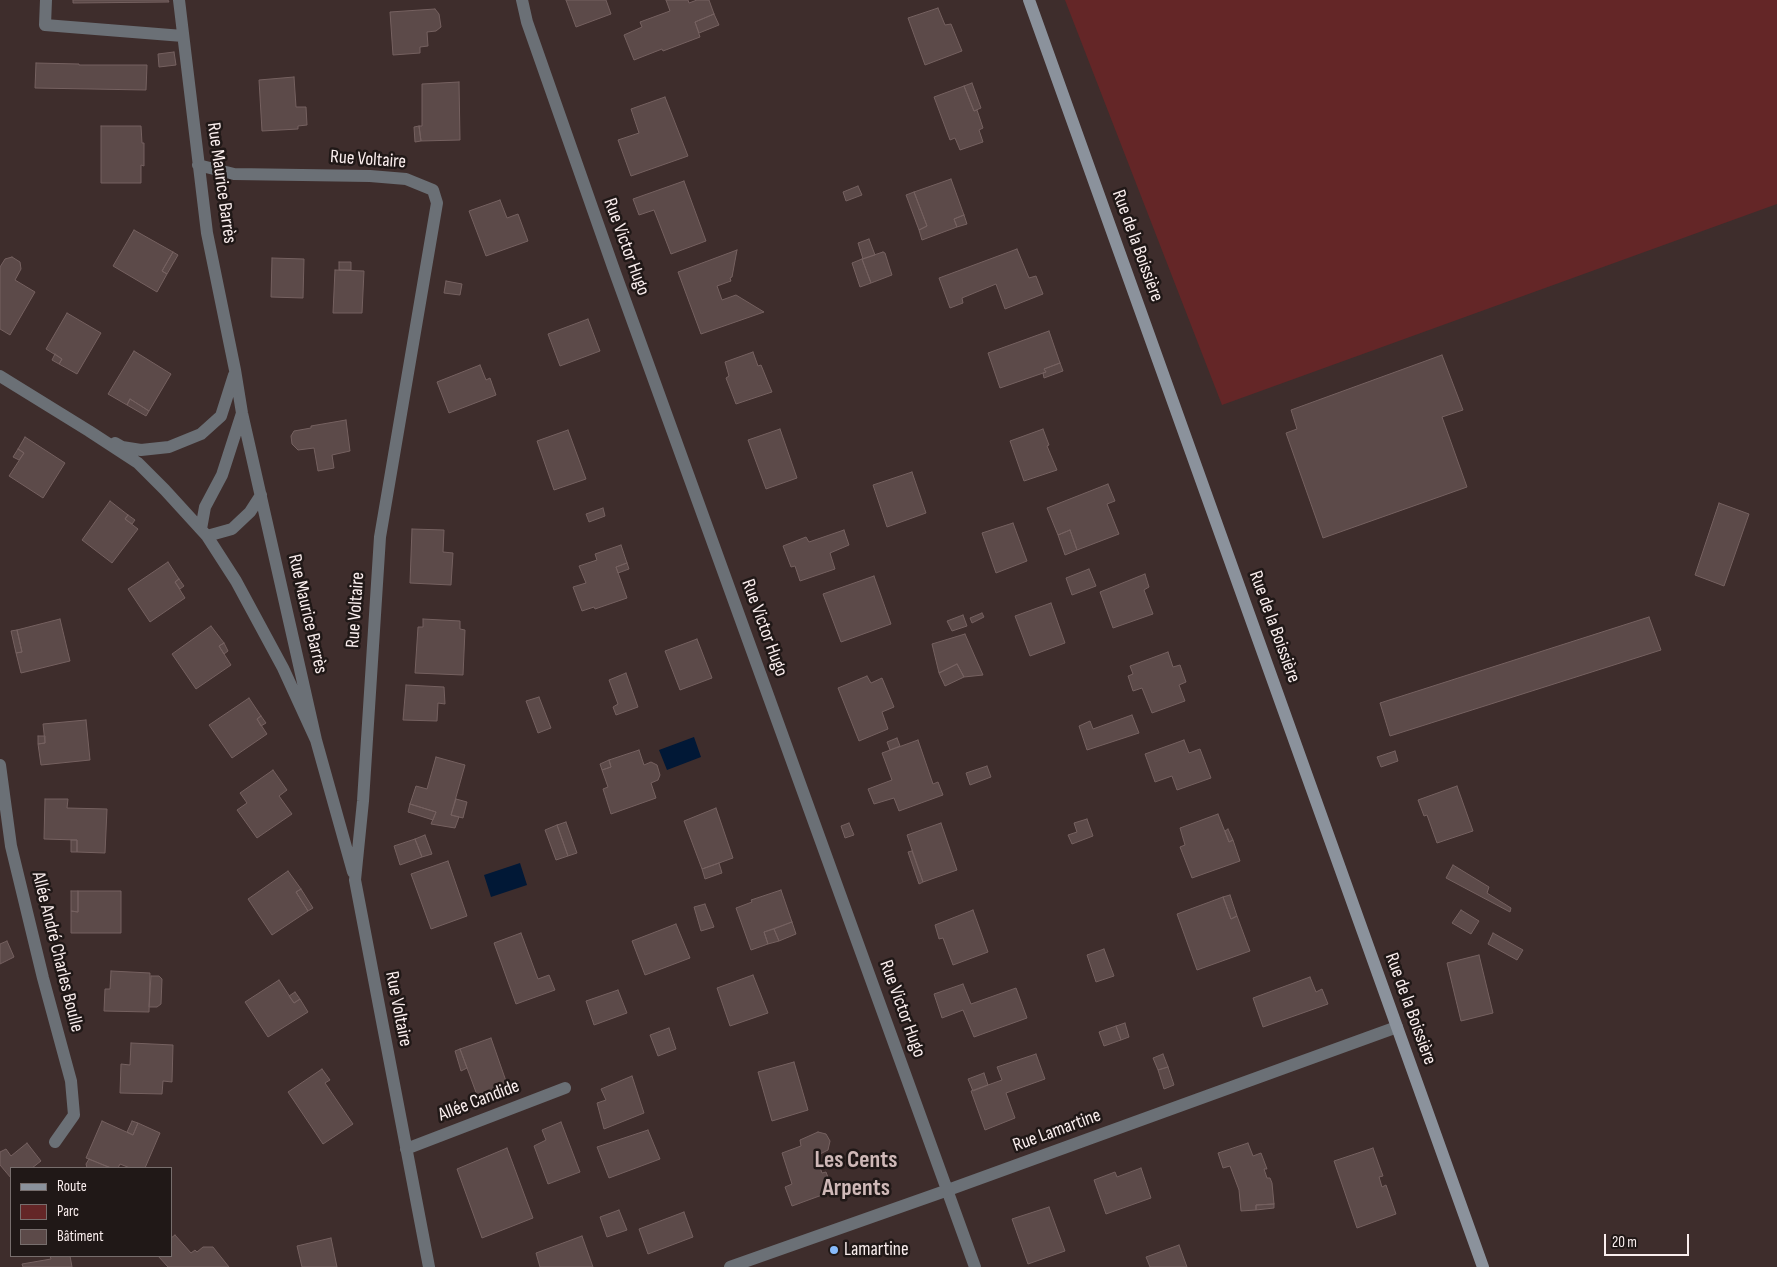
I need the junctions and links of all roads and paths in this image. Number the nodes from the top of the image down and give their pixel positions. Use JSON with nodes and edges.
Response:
{"nodes":[{"id":1,"x":46,"y":0,"type":"edge"},
{"id":2,"x":179,"y":0,"type":"edge"},
{"id":3,"x":522,"y":0,"type":"edge"},
{"id":4,"x":1029,"y":0,"type":"edge"},
{"id":5,"x":183,"y":36,"type":"junction"},
{"id":6,"x":198,"y":165,"type":"junction"},
{"id":7,"x":235,"y":370,"type":"junction"},
{"id":8,"x":0,"y":376,"type":"edge"},
{"id":9,"x":242,"y":413,"type":"junction"},
{"id":10,"x":89,"y":431,"type":"junction"},
{"id":11,"x":261,"y":495,"type":"junction"},
{"id":12,"x":204,"y":532,"type":"junction"},
{"id":13,"x":316,"y":740,"type":"junction"},
{"id":14,"x":0,"y":765,"type":"edge"},
{"id":15,"x":355,"y":880,"type":"junction"},
{"id":16,"x":1396,"y":1027,"type":"junction"},
{"id":17,"x":565,"y":1088,"type":"dead end"},
{"id":18,"x":55,"y":1142,"type":"dead end"},
{"id":19,"x":406,"y":1150,"type":"junction"},
{"id":20,"x":948,"y":1190,"type":"junction"},
{"id":21,"x":429,"y":1267,"type":"edge"},
{"id":22,"x":730,"y":1267,"type":"edge"},
{"id":23,"x":975,"y":1267,"type":"edge"},
{"id":24,"x":1483,"y":1267,"type":"edge"}],
"edges":[{"from":1,"to":5,"type":"street"},
{"from":2,"to":5,"type":"street","name":"Rue Maurice Barrès"},
{"from":3,"to":20,"type":"street","name":"Rue Victor Hugo"},
{"from":4,"to":16,"type":"main road","name":"Rue de la Boissière"},
{"from":5,"to":6,"type":"street","name":"Rue Maurice Barrès"},
{"from":6,"to":7,"type":"street","name":"Rue Maurice Barrès"},
{"from":6,"to":15,"type":"street","name":"Rue Voltaire"},
{"from":7,"to":9,"type":"street","name":"Rue Maurice Barrès"},
{"from":7,"to":10,"type":"street","name":"Rue Maurice Barrès"},
{"from":8,"to":10,"type":"street"},
{"from":9,"to":11,"type":"street","name":"Rue Maurice Barrès"},
{"from":9,"to":12,"type":"street","name":"Rue Maurice Barrès"},
{"from":10,"to":12,"type":"street"},
{"from":11,"to":12,"type":"street"},
{"from":11,"to":13,"type":"street","name":"Rue Maurice Barrès"},
{"from":12,"to":13,"type":"street"},
{"from":13,"to":15,"type":"street"},
{"from":14,"to":18,"type":"street","name":"Allée André Charles Boulle"},
{"from":15,"to":19,"type":"street","name":"Rue Voltaire"},
{"from":16,"to":20,"type":"street","name":"Rue Lamartine"},
{"from":16,"to":24,"type":"main road","name":"Rue de la Boissière"},
{"from":17,"to":19,"type":"street","name":"Allée Candide"},
{"from":19,"to":21,"type":"street","name":"Rue Voltaire"},
{"from":20,"to":22,"type":"street","name":"Rue Lamartine"},
{"from":20,"to":23,"type":"street","name":"Rue Victor Hugo"}]}
